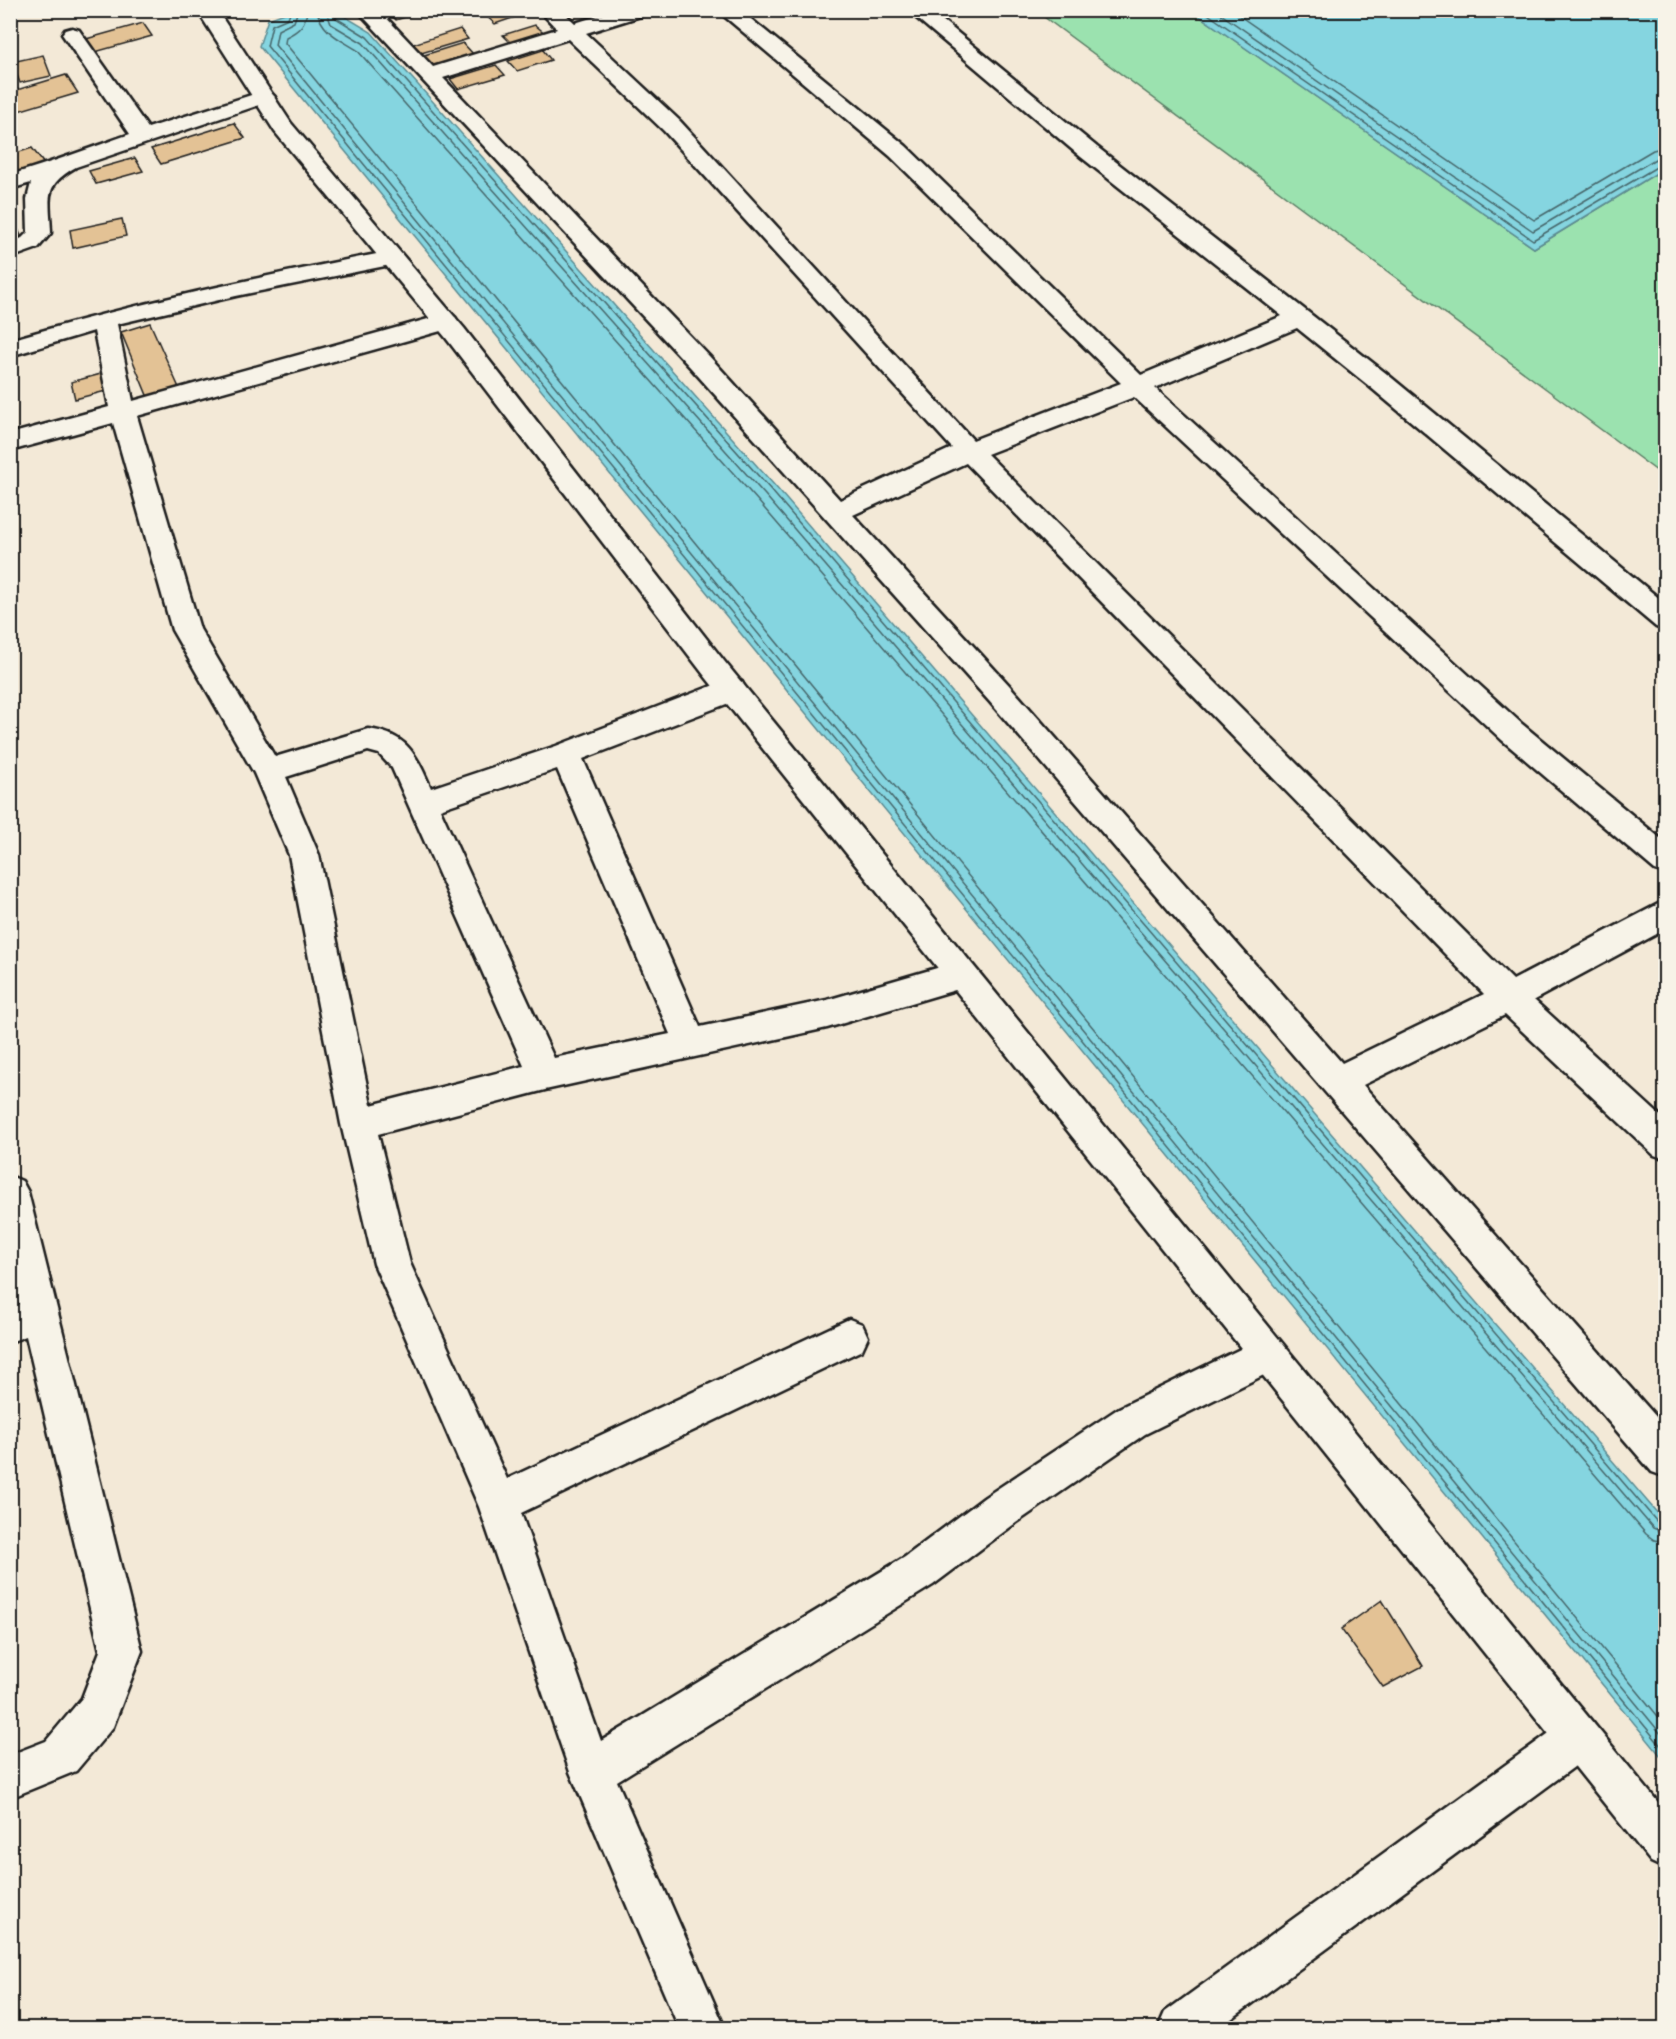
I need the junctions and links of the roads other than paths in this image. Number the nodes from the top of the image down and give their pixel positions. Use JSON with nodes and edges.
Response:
{"nodes":[{"id":1,"x":207,"y":10,"type":"edge"},
{"id":2,"x":367,"y":10,"type":"edge"},
{"id":3,"x":549,"y":10,"type":"edge"},
{"id":4,"x":640,"y":10,"type":"edge"},
{"id":5,"x":727,"y":10,"type":"edge"},
{"id":6,"x":917,"y":10,"type":"edge"},
{"id":7,"x":571,"y":32,"type":"junction"},
{"id":8,"x":72,"y":34,"type":"dead end"},
{"id":9,"x":429,"y":75,"type":"junction"},
{"id":10,"x":264,"y":97,"type":"junction"},
{"id":11,"x":143,"y":137,"type":"junction"},
{"id":12,"x":51,"y":170,"type":"junction"},
{"id":13,"x":10,"y":182,"type":"edge"},
{"id":14,"x":10,"y":251,"type":"edge"},
{"id":15,"x":393,"y":258,"type":"junction"},
{"id":16,"x":1299,"y":318,"type":"junction"},
{"id":17,"x":104,"y":320,"type":"junction"},
{"id":18,"x":446,"y":322,"type":"junction"},
{"id":19,"x":10,"y":348,"type":"edge"},
{"id":20,"x":1138,"y":386,"type":"junction"},
{"id":21,"x":123,"y":412,"type":"junction"},
{"id":22,"x":10,"y":443,"type":"edge"},
{"id":23,"x":969,"y":451,"type":"junction"},
{"id":24,"x":836,"y":512,"type":"junction"},
{"id":25,"x":1665,"y":620,"type":"edge"},
{"id":26,"x":732,"y":690,"type":"junction"},
{"id":27,"x":566,"y":754,"type":"junction"},
{"id":28,"x":268,"y":771,"type":"junction"},
{"id":29,"x":423,"y":803,"type":"junction"},
{"id":30,"x":1665,"y":861,"type":"edge"},
{"id":31,"x":1665,"y":914,"type":"edge"},
{"id":32,"x":962,"y":975,"type":"junction"},
{"id":33,"x":1509,"y":998,"type":"junction"},
{"id":34,"x":691,"y":1044,"type":"junction"},
{"id":35,"x":545,"y":1075,"type":"junction"},
{"id":36,"x":1338,"y":1081,"type":"junction"},
{"id":37,"x":358,"y":1124,"type":"junction"},
{"id":38,"x":1665,"y":1144,"type":"edge"},
{"id":39,"x":10,"y":1192,"type":"edge"},
{"id":40,"x":25,"y":1319,"type":"edge"},
{"id":41,"x":849,"y":1337,"type":"dead end"},
{"id":42,"x":1267,"y":1354,"type":"junction"},
{"id":43,"x":1665,"y":1458,"type":"edge"},
{"id":44,"x":498,"y":1504,"type":"junction"},
{"id":45,"x":1578,"y":1738,"type":"junction"},
{"id":46,"x":591,"y":1772,"type":"junction"},
{"id":47,"x":10,"y":1777,"type":"edge"},
{"id":48,"x":1665,"y":1847,"type":"edge"},
{"id":49,"x":702,"y":2028,"type":"edge"},
{"id":50,"x":1181,"y":2028,"type":"edge"}],
"edges":[{"from":1,"to":10,"type":"street"},
{"from":2,"to":9,"type":"street"},
{"from":3,"to":7,"type":"street"},
{"from":4,"to":7,"type":"street"},
{"from":5,"to":20,"type":"street"},
{"from":6,"to":16,"type":"street"},
{"from":7,"to":9,"type":"street"},
{"from":7,"to":23,"type":"street"},
{"from":8,"to":11,"type":"street"},
{"from":9,"to":24,"type":"street"},
{"from":10,"to":11,"type":"street"},
{"from":10,"to":15,"type":"street"},
{"from":11,"to":12,"type":"street"},
{"from":12,"to":13,"type":"street"},
{"from":12,"to":14,"type":"street"},
{"from":15,"to":17,"type":"street"},
{"from":15,"to":18,"type":"street"},
{"from":16,"to":20,"type":"street"},
{"from":16,"to":25,"type":"street"},
{"from":17,"to":19,"type":"street"},
{"from":17,"to":21,"type":"street"},
{"from":18,"to":21,"type":"street"},
{"from":18,"to":26,"type":"street"},
{"from":20,"to":23,"type":"street"},
{"from":20,"to":30,"type":"street"},
{"from":21,"to":22,"type":"street"},
{"from":21,"to":28,"type":"street"},
{"from":23,"to":24,"type":"street"},
{"from":23,"to":33,"type":"street"},
{"from":24,"to":36,"type":"street"},
{"from":26,"to":27,"type":"street"},
{"from":26,"to":32,"type":"street"},
{"from":27,"to":29,"type":"street"},
{"from":27,"to":34,"type":"street"},
{"from":28,"to":29,"type":"street"},
{"from":28,"to":37,"type":"street"},
{"from":29,"to":35,"type":"street"},
{"from":31,"to":33,"type":"street"},
{"from":32,"to":34,"type":"street"},
{"from":32,"to":42,"type":"street"},
{"from":33,"to":36,"type":"street"},
{"from":33,"to":38,"type":"street"},
{"from":34,"to":35,"type":"street"},
{"from":35,"to":37,"type":"street"},
{"from":36,"to":43,"type":"street"},
{"from":37,"to":44,"type":"street"},
{"from":39,"to":40,"type":"street"},
{"from":40,"to":47,"type":"street"},
{"from":41,"to":44,"type":"street"},
{"from":42,"to":45,"type":"street"},
{"from":42,"to":46,"type":"street"},
{"from":44,"to":46,"type":"street"},
{"from":45,"to":48,"type":"street"},
{"from":45,"to":50,"type":"street"},
{"from":46,"to":49,"type":"street"}]}
